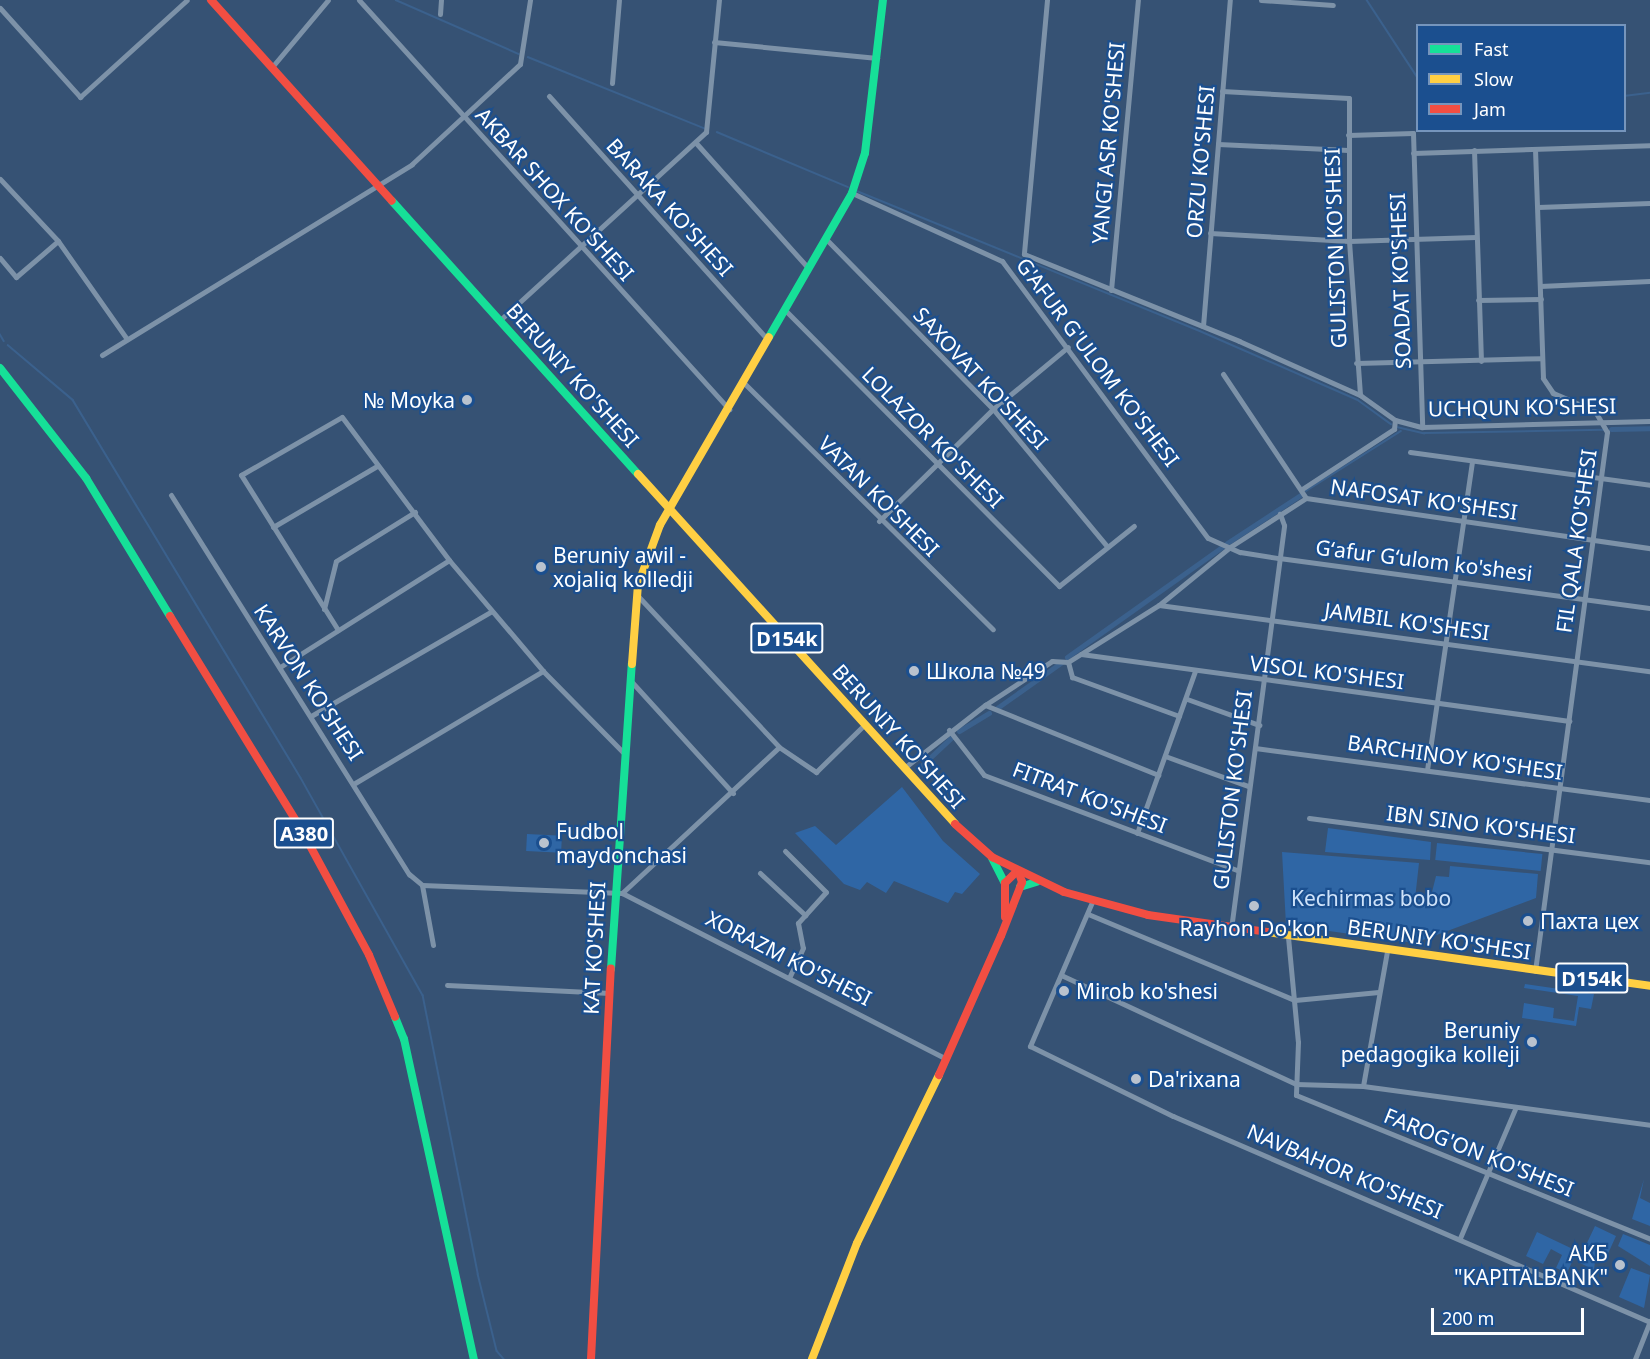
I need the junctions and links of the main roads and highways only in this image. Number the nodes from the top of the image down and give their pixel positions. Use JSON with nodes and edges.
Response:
{"nodes":[{"id":1,"x":211,"y":0,"type":"edge"},
{"id":2,"x":883,"y":0,"type":"edge"},
{"id":3,"x":0,"y":368,"type":"edge"},
{"id":4,"x":669,"y":509,"type":"junction"},
{"id":5,"x":992,"y":857,"type":"junction"},
{"id":6,"x":1018,"y":872,"type":"junction"},
{"id":7,"x":1040,"y":882,"type":"junction"},
{"id":8,"x":1005,"y":883,"type":"junction"},
{"id":9,"x":1020,"y":887,"type":"junction"},
{"id":10,"x":1005,"y":922,"type":"junction"},
{"id":11,"x":1650,"y":986,"type":"edge"},
{"id":12,"x":474,"y":1359,"type":"edge"},
{"id":13,"x":591,"y":1359,"type":"edge"},
{"id":14,"x":812,"y":1359,"type":"edge"}],
"edges":[{"from":1,"to":4,"type":"main road","name":"BERUNIY KO'SHESI","number":"D154k"},
{"from":2,"to":4,"type":"main road","name":"KAT KO'SHESI"},
{"from":3,"to":12,"type":"main road","number":"A380"},
{"from":4,"to":5,"type":"main road","name":"BERUNIY KO'SHESI","number":"D154k"},
{"from":4,"to":13,"type":"main road","name":"KAT KO'SHESI"},
{"from":5,"to":6,"type":"main road","name":"BERUNIY KO'SHESI","number":"D154k"},
{"from":5,"to":8,"type":"main road"},
{"from":6,"to":7,"type":"main road","name":"BERUNIY KO'SHESI","number":"D154k"},
{"from":6,"to":8,"type":"main road"},
{"from":6,"to":9,"type":"main road"},
{"from":7,"to":9,"type":"main road"},
{"from":7,"to":11,"type":"main road","name":"BERUNIY KO'SHESI","number":"D154k"},
{"from":8,"to":10,"type":"main road"},
{"from":9,"to":10,"type":"main road"},
{"from":10,"to":14,"type":"main road"}]}
